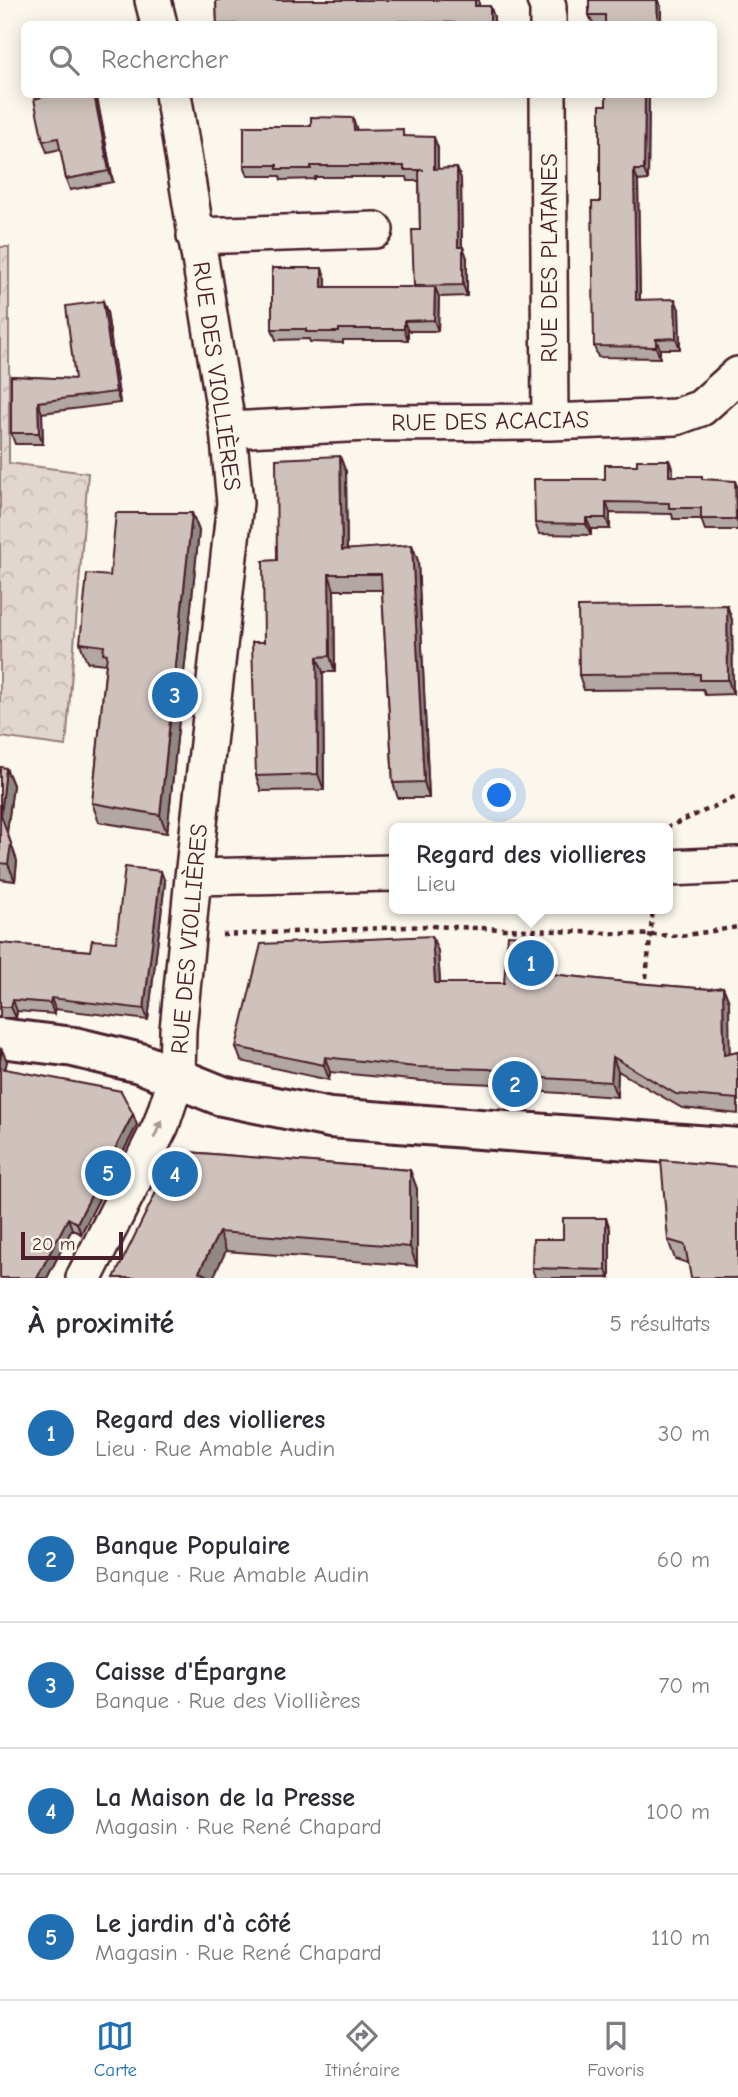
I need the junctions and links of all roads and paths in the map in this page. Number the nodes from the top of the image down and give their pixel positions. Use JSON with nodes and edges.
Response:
{"nodes":[{"id":1,"x":153,"y":0,"type":"edge"},
{"id":2,"x":545,"y":0,"type":"edge"},
{"id":3,"x":158,"y":21,"type":"edge"},
{"id":4,"x":548,"y":21,"type":"edge"},
{"id":5,"x":174,"y":98,"type":"edge"},
{"id":6,"x":548,"y":98,"type":"edge"},
{"id":7,"x":375,"y":230,"type":"dead end"},
{"id":8,"x":195,"y":236,"type":"junction"},
{"id":9,"x":738,"y":375,"type":"edge"},
{"id":10,"x":550,"y":422,"type":"junction"},
{"id":11,"x":228,"y":430,"type":"junction"},
{"id":12,"x":738,"y":796,"type":"edge"},
{"id":13,"x":673,"y":825,"type":"edge"},
{"id":14,"x":738,"y":865,"type":"edge"},
{"id":15,"x":673,"y":868,"type":"edge"},
{"id":16,"x":389,"y":873,"type":"edge"},
{"id":17,"x":193,"y":877,"type":"junction"},
{"id":18,"x":653,"y":914,"type":"edge"},
{"id":19,"x":738,"y":927,"type":"edge"},
{"id":20,"x":651,"y":935,"type":"junction"},
{"id":21,"x":188,"y":936,"type":"junction"},
{"id":22,"x":644,"y":994,"type":"edge"},
{"id":23,"x":0,"y":1038,"type":"edge"},
{"id":24,"x":177,"y":1077,"type":"junction"},
{"id":25,"x":738,"y":1148,"type":"edge"},
{"id":26,"x":84,"y":1278,"type":"edge"}],
"edges":[{"from":1,"to":3,"type":"street"},
{"from":2,"to":4,"type":"street"},
{"from":5,"to":8,"type":"street","name":"RUE DES VIOLLIÈRES"},
{"from":6,"to":10,"type":"street","name":"RUE DES PLATANES"},
{"from":7,"to":8,"type":"street"},
{"from":8,"to":11,"type":"street","name":"RUE DES VIOLLIÈRES"},
{"from":9,"to":10,"type":"street","name":"RUE DES ACACIAS"},
{"from":10,"to":11,"type":"street","name":"RUE DES ACACIAS"},
{"from":11,"to":17,"type":"street","name":"RUE DES VIOLLIÈRES"},
{"from":12,"to":13,"type":"path"},
{"from":14,"to":15,"type":"street"},
{"from":16,"to":17,"type":"street"},
{"from":17,"to":21,"type":"street","name":"RUE DES VIOLLIÈRES"},
{"from":18,"to":20,"type":"path"},
{"from":19,"to":20,"type":"path"},
{"from":20,"to":21,"type":"path"},
{"from":20,"to":22,"type":"path"},
{"from":21,"to":24,"type":"street","name":"RUE DES VIOLLIÈRES"},
{"from":23,"to":24,"type":"main road"},
{"from":24,"to":25,"type":"main road"},
{"from":26,"to":24,"type":"street","name":"RUE DES VIOLLIÈRES","one_way":true}]}
